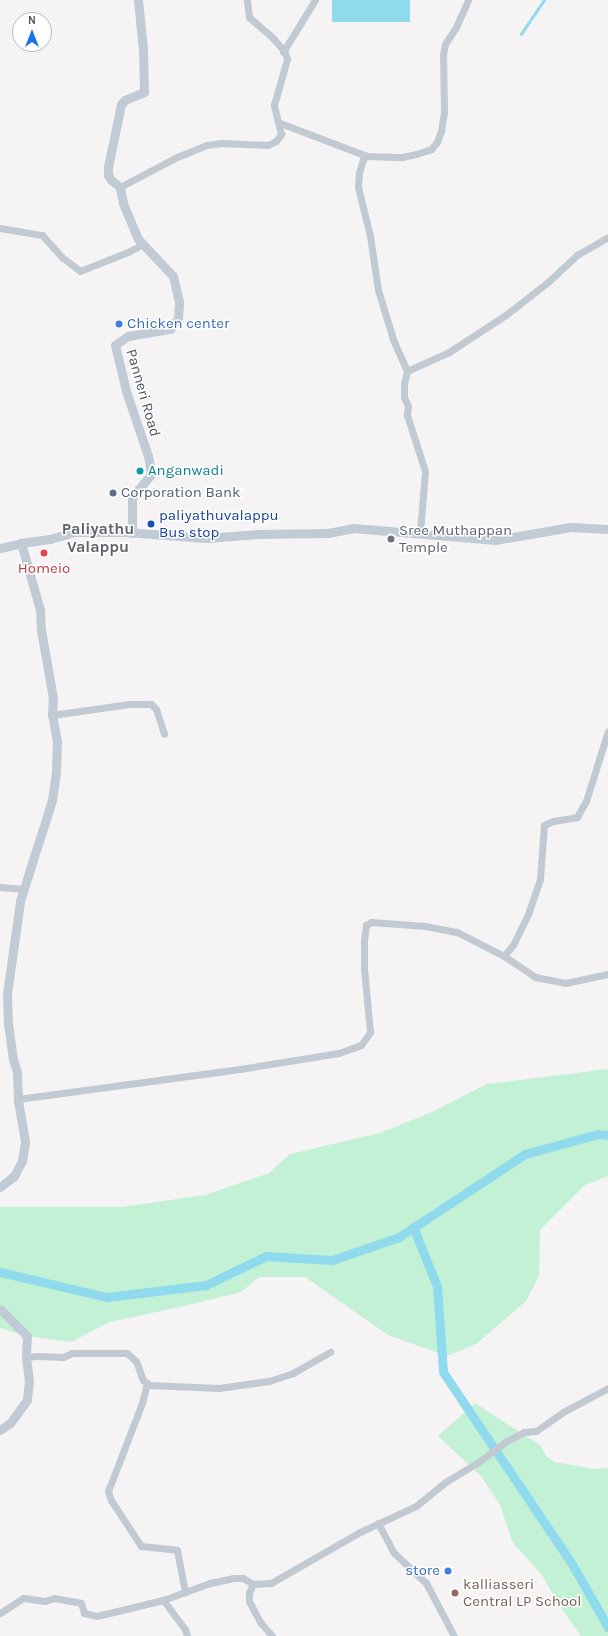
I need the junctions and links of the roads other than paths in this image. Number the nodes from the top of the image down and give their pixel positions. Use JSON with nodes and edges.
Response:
{"nodes":[{"id":1,"x":138,"y":0,"type":"edge"},
{"id":2,"x":247,"y":0,"type":"edge"},
{"id":3,"x":314,"y":0,"type":"edge"},
{"id":4,"x":468,"y":0,"type":"edge"},
{"id":5,"x":284,"y":52,"type":"junction"},
{"id":6,"x":280,"y":123,"type":"junction"},
{"id":7,"x":367,"y":156,"type":"junction"},
{"id":8,"x":120,"y":187,"type":"junction"},
{"id":9,"x":0,"y":228,"type":"edge"},
{"id":10,"x":608,"y":238,"type":"edge"},
{"id":11,"x":143,"y":244,"type":"junction"},
{"id":12,"x":407,"y":371,"type":"junction"},
{"id":13,"x":608,"y":529,"type":"edge"},
{"id":14,"x":132,"y":533,"type":"junction"},
{"id":15,"x":420,"y":533,"type":"junction"},
{"id":16,"x":20,"y":543,"type":"junction"},
{"id":17,"x":0,"y":548,"type":"edge"},
{"id":18,"x":52,"y":715,"type":"junction"},
{"id":19,"x":608,"y":731,"type":"edge"},
{"id":20,"x":164,"y":734,"type":"dead end"},
{"id":21,"x":0,"y":887,"type":"edge"},
{"id":22,"x":23,"y":889,"type":"junction"},
{"id":23,"x":504,"y":956,"type":"junction"},
{"id":24,"x":608,"y":974,"type":"edge"},
{"id":25,"x":18,"y":1098,"type":"junction"},
{"id":26,"x":0,"y":1187,"type":"edge"},
{"id":27,"x":0,"y":1309,"type":"edge"},
{"id":28,"x":330,"y":1352,"type":"dead end"},
{"id":29,"x":26,"y":1357,"type":"junction"},
{"id":30,"x":147,"y":1383,"type":"junction"},
{"id":31,"x":608,"y":1388,"type":"edge"},
{"id":32,"x":0,"y":1430,"type":"edge"},
{"id":33,"x":378,"y":1523,"type":"junction"},
{"id":34,"x":253,"y":1584,"type":"junction"},
{"id":35,"x":185,"y":1592,"type":"junction"},
{"id":36,"x":163,"y":1600,"type":"junction"},
{"id":37,"x":0,"y":1613,"type":"edge"},
{"id":38,"x":187,"y":1636,"type":"edge"},
{"id":39,"x":272,"y":1636,"type":"edge"},
{"id":40,"x":454,"y":1636,"type":"edge"}],
"edges":[{"from":1,"to":8,"type":"main road","name":"Panneri Road"},
{"from":2,"to":5,"type":"street"},
{"from":3,"to":5,"type":"street"},
{"from":4,"to":7,"type":"street"},
{"from":5,"to":6,"type":"street"},
{"from":6,"to":7,"type":"street"},
{"from":6,"to":8,"type":"street"},
{"from":7,"to":12,"type":"street"},
{"from":8,"to":11,"type":"main road","name":"Panneri Road"},
{"from":9,"to":11,"type":"street"},
{"from":10,"to":12,"type":"street"},
{"from":11,"to":14,"type":"main road","name":"Panneri Road"},
{"from":12,"to":15,"type":"street"},
{"from":13,"to":15,"type":"main road"},
{"from":14,"to":15,"type":"main road"},
{"from":14,"to":16,"type":"main road"},
{"from":16,"to":17,"type":"main road"},
{"from":16,"to":18,"type":"main road"},
{"from":18,"to":20,"type":"street"},
{"from":18,"to":22,"type":"main road"},
{"from":19,"to":23,"type":"street"},
{"from":21,"to":22,"type":"street"},
{"from":22,"to":25,"type":"main road"},
{"from":23,"to":24,"type":"street"},
{"from":23,"to":25,"type":"street"},
{"from":25,"to":26,"type":"main road"},
{"from":27,"to":29,"type":"main road"},
{"from":28,"to":30,"type":"street"},
{"from":29,"to":30,"type":"street"},
{"from":29,"to":32,"type":"main road"},
{"from":30,"to":35,"type":"street"},
{"from":31,"to":33,"type":"street"},
{"from":33,"to":34,"type":"street"},
{"from":33,"to":40,"type":"street"},
{"from":34,"to":35,"type":"street"},
{"from":34,"to":39,"type":"street"},
{"from":35,"to":36,"type":"street"},
{"from":36,"to":37,"type":"street"},
{"from":36,"to":38,"type":"street"}]}
